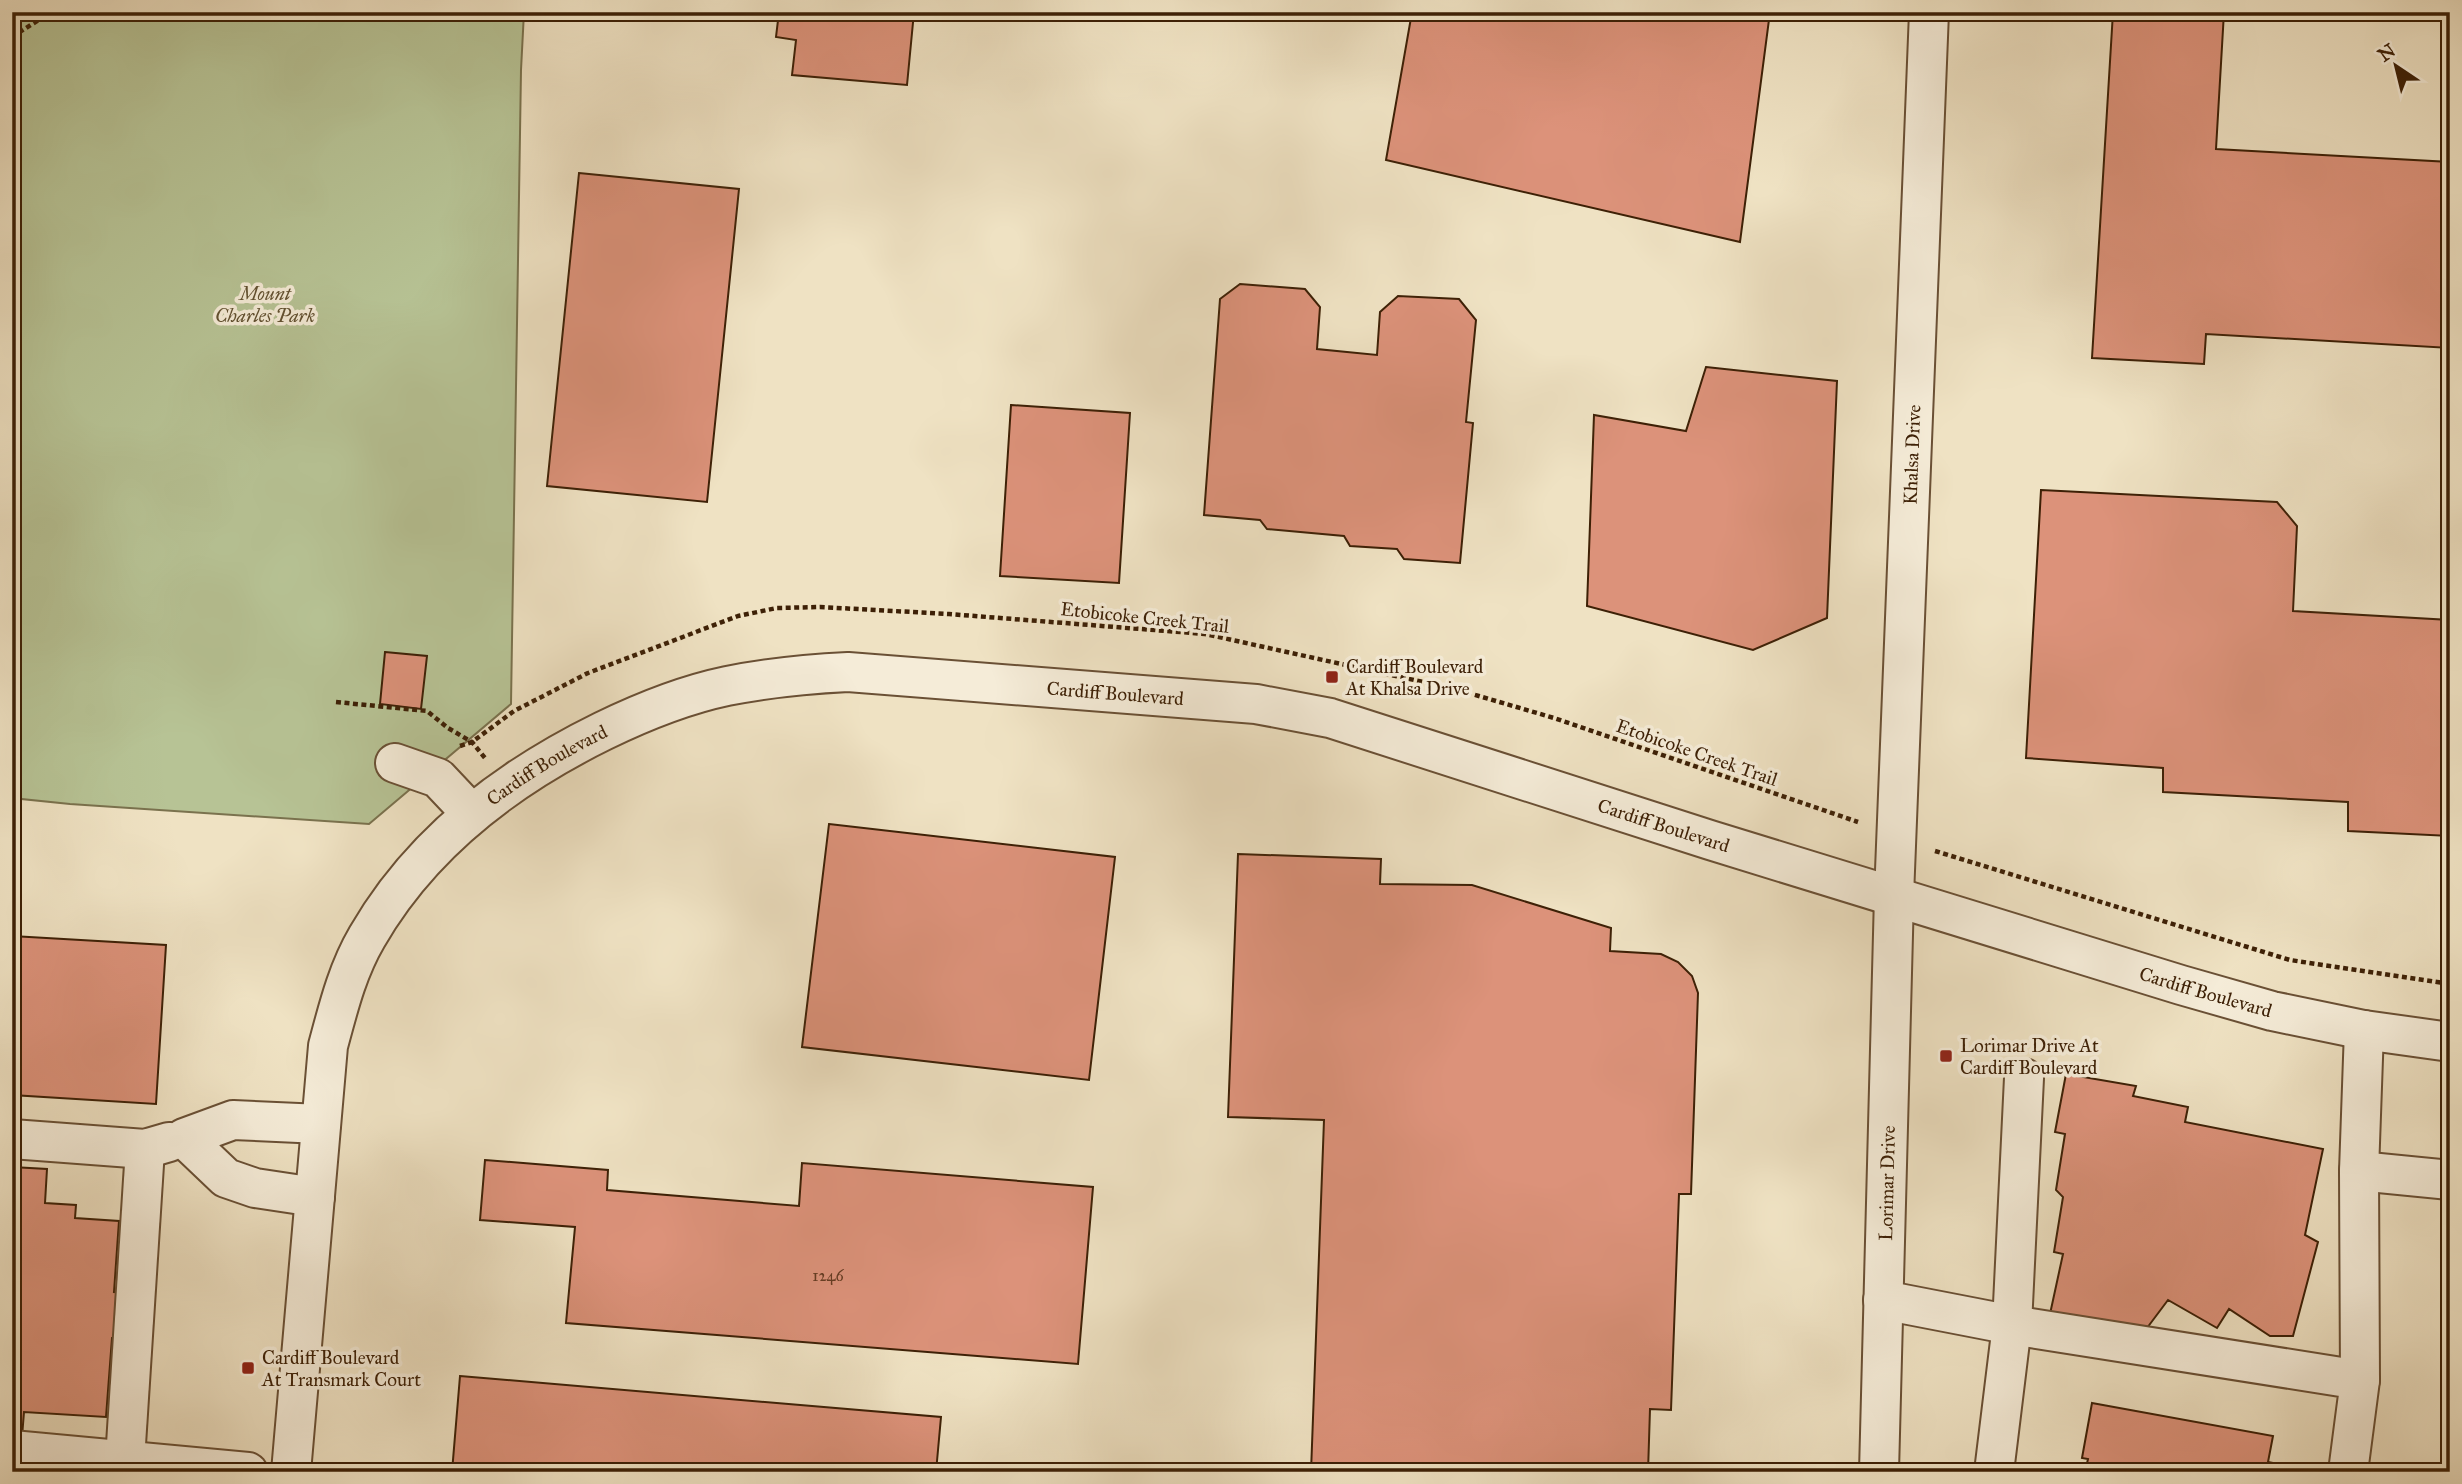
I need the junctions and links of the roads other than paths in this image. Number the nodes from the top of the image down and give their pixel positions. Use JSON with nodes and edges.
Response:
{"nodes":[{"id":1,"x":1929,"y":12,"type":"edge"},
{"id":2,"x":395,"y":763,"type":"dead end"},
{"id":3,"x":471,"y":813,"type":"junction"},
{"id":4,"x":1895,"y":896,"type":"junction"},
{"id":5,"x":2364,"y":1030,"type":"junction"},
{"id":6,"x":2450,"y":1042,"type":"edge"},
{"id":7,"x":2024,"y":1078,"type":"dead end"},
{"id":8,"x":321,"y":1124,"type":"junction"},
{"id":9,"x":184,"y":1138,"type":"junction"},
{"id":10,"x":12,"y":1139,"type":"edge"},
{"id":11,"x":145,"y":1149,"type":"junction"},
{"id":12,"x":2359,"y":1171,"type":"junction"},
{"id":13,"x":2450,"y":1180,"type":"edge"},
{"id":14,"x":315,"y":1197,"type":"junction"},
{"id":15,"x":1883,"y":1300,"type":"junction"},
{"id":16,"x":2012,"y":1325,"type":"junction"},
{"id":17,"x":2360,"y":1380,"type":"junction"},
{"id":18,"x":12,"y":1450,"type":"edge"},
{"id":19,"x":125,"y":1460,"type":"junction"},
{"id":20,"x":248,"y":1472,"type":"edge"},
{"id":21,"x":291,"y":1472,"type":"edge"},
{"id":22,"x":1879,"y":1472,"type":"edge"},
{"id":23,"x":1994,"y":1472,"type":"edge"},
{"id":24,"x":2348,"y":1472,"type":"edge"}],
"edges":[{"from":1,"to":4,"type":"street","name":"Khalsa Drive"},
{"from":2,"to":3,"type":"street"},
{"from":3,"to":4,"type":"street","name":"Cardiff Boulevard"},
{"from":3,"to":8,"type":"street","name":"Cardiff Boulevard"},
{"from":4,"to":5,"type":"street","name":"Cardiff Boulevard"},
{"from":4,"to":15,"type":"street","name":"Lorimar Drive"},
{"from":5,"to":6,"type":"street","name":"Cardiff Boulevard"},
{"from":5,"to":12,"type":"street"},
{"from":7,"to":16,"type":"street"},
{"from":8,"to":9,"type":"street"},
{"from":8,"to":14,"type":"street","name":"Cardiff Boulevard"},
{"from":9,"to":11,"type":"street"},
{"from":9,"to":14,"type":"street"},
{"from":10,"to":11,"type":"street"},
{"from":11,"to":19,"type":"street"},
{"from":12,"to":13,"type":"street"},
{"from":12,"to":17,"type":"street"},
{"from":14,"to":21,"type":"street","name":"Cardiff Boulevard"},
{"from":15,"to":16,"type":"street"},
{"from":15,"to":22,"type":"street","name":"Lorimar Drive"},
{"from":16,"to":17,"type":"street"},
{"from":16,"to":23,"type":"street"},
{"from":17,"to":24,"type":"street"},
{"from":18,"to":19,"type":"street"},
{"from":19,"to":20,"type":"street"}]}
